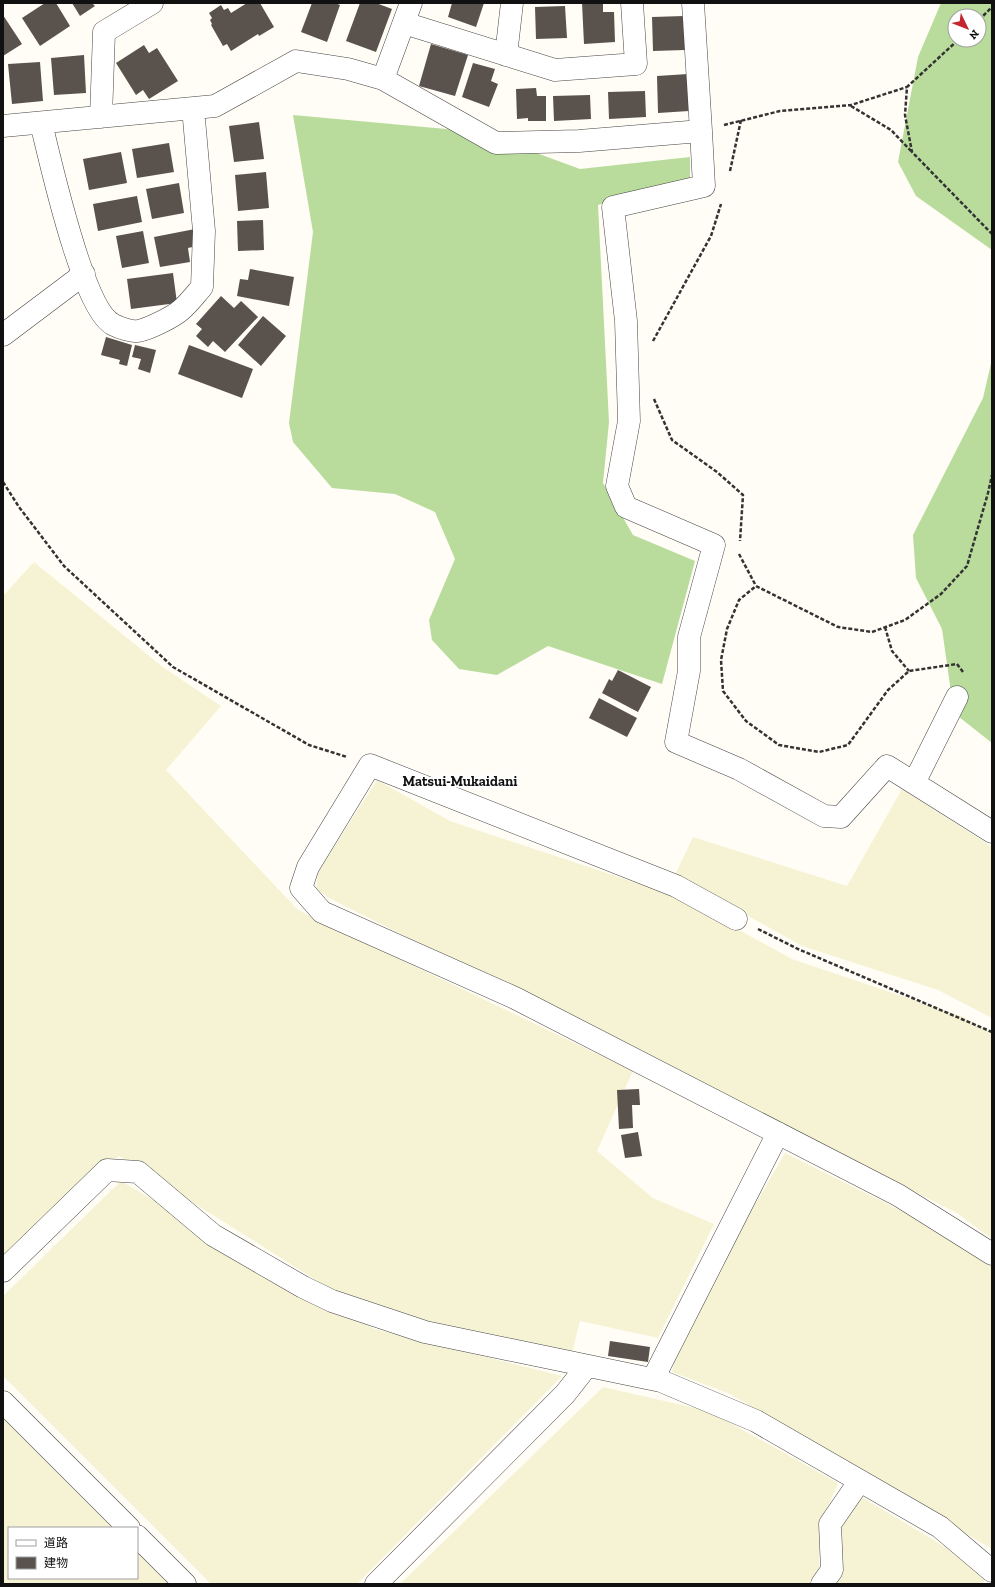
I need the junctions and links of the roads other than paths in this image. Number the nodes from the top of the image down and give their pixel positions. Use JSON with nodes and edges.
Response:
{"nodes":[{"id":1,"x":152,"y":3,"type":"edge"},
{"id":2,"x":512,"y":3,"type":"edge"},
{"id":3,"x":632,"y":3,"type":"edge"},
{"id":4,"x":693,"y":3,"type":"edge"},
{"id":5,"x":407,"y":13,"type":"edge"},
{"id":6,"x":506,"y":55,"type":"junction"},
{"id":7,"x":383,"y":79,"type":"junction"},
{"id":8,"x":193,"y":108,"type":"junction"},
{"id":9,"x":101,"y":117,"type":"junction"},
{"id":10,"x":41,"y":123,"type":"junction"},
{"id":11,"x":3,"y":126,"type":"edge"},
{"id":12,"x":701,"y":131,"type":"junction"},
{"id":13,"x":84,"y":274,"type":"junction"},
{"id":14,"x":3,"y":335,"type":"edge"},
{"id":15,"x":956,"y":697,"type":"road end"},
{"id":16,"x":914,"y":783,"type":"junction"},
{"id":17,"x":992,"y":832,"type":"edge"},
{"id":18,"x":736,"y":918,"type":"road end"},
{"id":19,"x":778,"y":1133,"type":"junction"},
{"id":20,"x":992,"y":1254,"type":"edge"},
{"id":21,"x":3,"y":1271,"type":"edge"},
{"id":22,"x":588,"y":1366,"type":"junction"},
{"id":23,"x":653,"y":1380,"type":"junction"},
{"id":24,"x":3,"y":1402,"type":"edge"},
{"id":25,"x":859,"y":1482,"type":"junction"},
{"id":26,"x":128,"y":1527,"type":"edge"},
{"id":27,"x":138,"y":1537,"type":"edge"},
{"id":28,"x":992,"y":1572,"type":"edge"},
{"id":29,"x":185,"y":1584,"type":"edge"},
{"id":30,"x":376,"y":1584,"type":"edge"},
{"id":31,"x":822,"y":1584,"type":"edge"}],
"edges":[{"from":1,"to":9,"type":"street"},
{"from":2,"to":6,"type":"street"},
{"from":3,"to":6,"type":"street"},
{"from":4,"to":12,"type":"street"},
{"from":5,"to":6,"type":"street"},
{"from":5,"to":7,"type":"street"},
{"from":7,"to":8,"type":"street"},
{"from":7,"to":12,"type":"street"},
{"from":8,"to":9,"type":"street"},
{"from":8,"to":13,"type":"street"},
{"from":9,"to":10,"type":"street"},
{"from":10,"to":11,"type":"street"},
{"from":10,"to":13,"type":"street"},
{"from":12,"to":16,"type":"street"},
{"from":13,"to":14,"type":"street"},
{"from":15,"to":16,"type":"street"},
{"from":16,"to":17,"type":"street"},
{"from":18,"to":19,"type":"street"},
{"from":19,"to":20,"type":"street"},
{"from":19,"to":23,"type":"street"},
{"from":21,"to":22,"type":"street"},
{"from":22,"to":23,"type":"street"},
{"from":22,"to":30,"type":"street"},
{"from":23,"to":25,"type":"street"},
{"from":24,"to":26,"type":"street"},
{"from":25,"to":28,"type":"street"},
{"from":25,"to":31,"type":"street"},
{"from":27,"to":29,"type":"street"}]}
